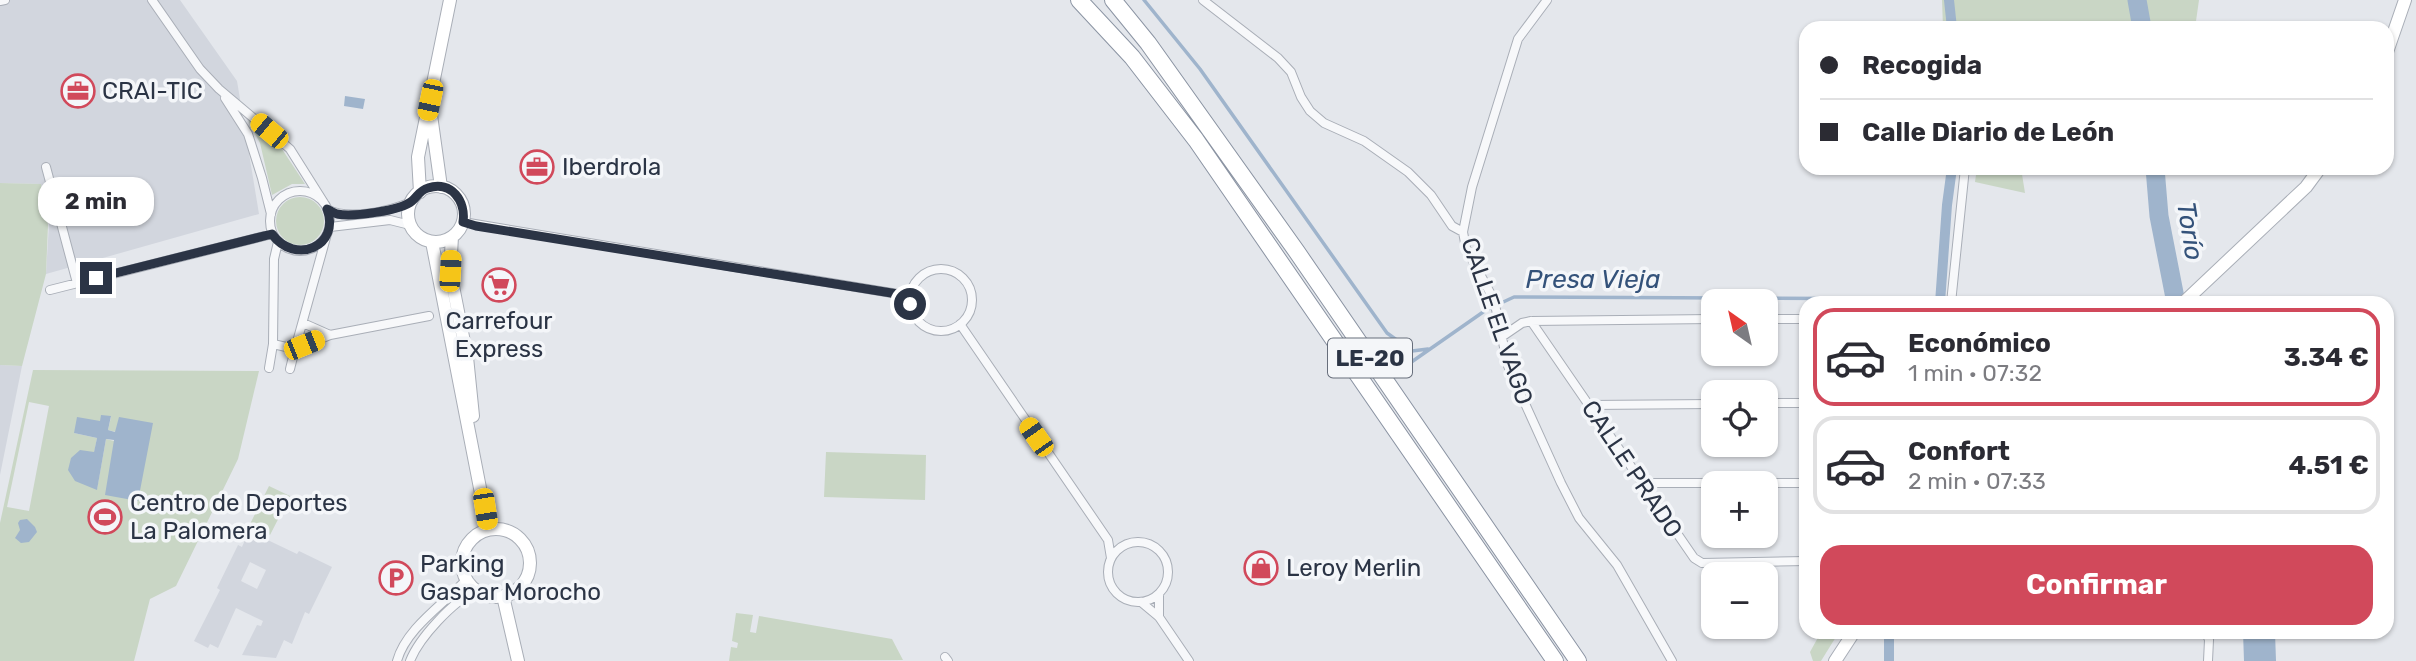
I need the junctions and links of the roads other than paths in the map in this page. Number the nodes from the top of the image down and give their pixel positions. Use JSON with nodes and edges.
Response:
{"nodes":[{"id":1,"x":152,"y":0,"type":"edge"},
{"id":2,"x":450,"y":0,"type":"edge"},
{"id":3,"x":1066,"y":0,"type":"edge"},
{"id":4,"x":1079,"y":0,"type":"edge"},
{"id":5,"x":1101,"y":0,"type":"edge"},
{"id":6,"x":1113,"y":0,"type":"edge"},
{"id":7,"x":1202,"y":0,"type":"edge"},
{"id":8,"x":1547,"y":0,"type":"edge"},
{"id":9,"x":2405,"y":0,"type":"edge"},
{"id":10,"x":2394,"y":32,"type":"edge"},
{"id":11,"x":1169,"y":74,"type":"junction"},
{"id":12,"x":219,"y":89,"type":"junction"},
{"id":13,"x":430,"y":100,"type":"junction"},
{"id":14,"x":1196,"y":141,"type":"junction"},
{"id":15,"x":46,"y":167,"type":"dead end"},
{"id":16,"x":1964,"y":175,"type":"edge"},
{"id":17,"x":2315,"y":175,"type":"edge"},
{"id":18,"x":441,"y":187,"type":"junction"},
{"id":19,"x":416,"y":197,"type":"junction"},
{"id":20,"x":326,"y":206,"type":"junction"},
{"id":21,"x":271,"y":214,"type":"junction"},
{"id":22,"x":463,"y":222,"type":"junction"},
{"id":23,"x":410,"y":225,"type":"junction"},
{"id":24,"x":328,"y":230,"type":"junction"},
{"id":25,"x":1463,"y":232,"type":"junction"},
{"id":26,"x":272,"y":234,"type":"junction"},
{"id":27,"x":452,"y":237,"type":"junction"},
{"id":28,"x":278,"y":242,"type":"junction"},
{"id":29,"x":432,"y":242,"type":"junction"},
{"id":30,"x":77,"y":283,"type":"junction"},
{"id":31,"x":50,"y":290,"type":"dead end"},
{"id":32,"x":910,"y":296,"type":"junction"},
{"id":33,"x":1951,"y":296,"type":"edge"},
{"id":34,"x":2191,"y":296,"type":"edge"},
{"id":35,"x":429,"y":316,"type":"dead end"},
{"id":36,"x":1701,"y":319,"type":"edge"},
{"id":37,"x":1778,"y":319,"type":"edge"},
{"id":38,"x":1799,"y":319,"type":"edge"},
{"id":39,"x":1531,"y":321,"type":"junction"},
{"id":40,"x":303,"y":323,"type":"junction"},
{"id":41,"x":960,"y":324,"type":"junction"},
{"id":42,"x":330,"y":335,"type":"junction"},
{"id":43,"x":1503,"y":336,"type":"junction"},
{"id":44,"x":273,"y":344,"type":"junction"},
{"id":45,"x":295,"y":349,"type":"junction"},
{"id":46,"x":269,"y":368,"type":"dead end"},
{"id":47,"x":290,"y":369,"type":"dead end"},
{"id":48,"x":1778,"y":403,"type":"edge"},
{"id":49,"x":1799,"y":403,"type":"edge"},
{"id":50,"x":1701,"y":404,"type":"edge"},
{"id":51,"x":1589,"y":405,"type":"junction"},
{"id":52,"x":478,"y":469,"type":"junction"},
{"id":53,"x":1642,"y":483,"type":"junction"},
{"id":54,"x":1701,"y":483,"type":"edge"},
{"id":55,"x":1778,"y":483,"type":"edge"},
{"id":56,"x":1799,"y":483,"type":"edge"},
{"id":57,"x":488,"y":529,"type":"junction"},
{"id":58,"x":1108,"y":540,"type":"junction"},
{"id":59,"x":1124,"y":545,"type":"junction"},
{"id":60,"x":1111,"y":558,"type":"junction"},
{"id":61,"x":1799,"y":561,"type":"edge"},
{"id":62,"x":466,"y":580,"type":"junction"},
{"id":63,"x":476,"y":591,"type":"junction"},
{"id":64,"x":1159,"y":594,"type":"junction"},
{"id":65,"x":503,"y":596,"type":"junction"},
{"id":66,"x":1141,"y":602,"type":"junction"},
{"id":67,"x":1159,"y":617,"type":"junction"},
{"id":68,"x":1849,"y":639,"type":"edge"},
{"id":69,"x":2209,"y":639,"type":"edge"},
{"id":70,"x":397,"y":661,"type":"edge"},
{"id":71,"x":410,"y":661,"type":"edge"},
{"id":72,"x":518,"y":661,"type":"edge"},
{"id":73,"x":1189,"y":661,"type":"edge"},
{"id":74,"x":1555,"y":661,"type":"edge"},
{"id":75,"x":1578,"y":661,"type":"edge"},
{"id":76,"x":1672,"y":661,"type":"edge"},
{"id":77,"x":1835,"y":661,"type":"edge"},
{"id":78,"x":2208,"y":661,"type":"edge"}],
"edges":[{"from":1,"to":12,"type":"street"},
{"from":2,"to":13,"type":"street"},
{"from":3,"to":14,"type":"highway"},
{"from":4,"to":14,"type":"highway","number":"LE-20"},
{"from":5,"to":11,"type":"highway","number":"LE-20"},
{"from":6,"to":11,"type":"highway"},
{"from":7,"to":25,"type":"street"},
{"from":8,"to":25,"type":"street","name":"CALLE EL VAGO"},
{"from":9,"to":10,"type":"street"},
{"from":11,"to":75,"type":"highway","number":"LE-20"},
{"from":12,"to":20,"type":"street"},
{"from":12,"to":21,"type":"street"},
{"from":13,"to":18,"type":"street"},
{"from":13,"to":19,"type":"street"},
{"from":14,"to":74,"type":"highway","number":"LE-20"},
{"from":15,"to":30,"type":"street"},
{"from":16,"to":33,"type":"street"},
{"from":17,"to":34,"type":"street"},
{"from":18,"to":19,"type":"street"},
{"from":18,"to":22,"type":"street"},
{"from":19,"to":20,"type":"street"},
{"from":19,"to":23,"type":"street"},
{"from":20,"to":21,"type":"street"},
{"from":20,"to":24,"type":"street"},
{"from":21,"to":26,"type":"street"},
{"from":22,"to":27,"type":"street"},
{"from":22,"to":32,"type":"street"},
{"from":23,"to":24,"type":"street"},
{"from":23,"to":29,"type":"street"},
{"from":24,"to":28,"type":"street"},
{"from":24,"to":40,"type":"street"},
{"from":25,"to":43,"type":"street","name":"CALLE EL VAGO"},
{"from":26,"to":28,"type":"street"},
{"from":26,"to":30,"type":"street"},
{"from":27,"to":29,"type":"street"},
{"from":27,"to":52,"type":"street"},
{"from":28,"to":44,"type":"street"},
{"from":29,"to":52,"type":"street"},
{"from":30,"to":31,"type":"street"},
{"from":32,"to":41,"type":"street"},
{"from":32,"to":41,"type":"street"},
{"from":35,"to":42,"type":"street"},
{"from":36,"to":39,"type":"street"},
{"from":37,"to":38,"type":"street"},
{"from":39,"to":43,"type":"street"},
{"from":39,"to":51,"type":"street","name":"CALLE PRADO"},
{"from":40,"to":42,"type":"street"},
{"from":40,"to":45,"type":"street"},
{"from":41,"to":58,"type":"street"},
{"from":42,"to":45,"type":"street"},
{"from":43,"to":76,"type":"street","name":"CALLE EL VAGO"},
{"from":44,"to":45,"type":"street"},
{"from":44,"to":46,"type":"street"},
{"from":45,"to":47,"type":"street"},
{"from":48,"to":49,"type":"street"},
{"from":50,"to":51,"type":"street"},
{"from":51,"to":53,"type":"street","name":"CALLE PRADO"},
{"from":52,"to":57,"type":"street"},
{"from":53,"to":54,"type":"street"},
{"from":53,"to":61,"type":"street","name":"CALLE PRADO"},
{"from":55,"to":56,"type":"street"},
{"from":57,"to":62,"type":"street"},
{"from":57,"to":65,"type":"street"},
{"from":58,"to":59,"type":"street"},
{"from":58,"to":60,"type":"street"},
{"from":59,"to":60,"type":"street"},
{"from":59,"to":64,"type":"street"},
{"from":60,"to":66,"type":"street"},
{"from":62,"to":63,"type":"street"},
{"from":62,"to":70,"type":"street"},
{"from":63,"to":65,"type":"street"},
{"from":63,"to":71,"type":"street"},
{"from":64,"to":66,"type":"street"},
{"from":64,"to":67,"type":"street"},
{"from":65,"to":72,"type":"street"},
{"from":66,"to":67,"type":"street"},
{"from":67,"to":73,"type":"street"},
{"from":68,"to":77,"type":"street"},
{"from":69,"to":78,"type":"street"}]}
